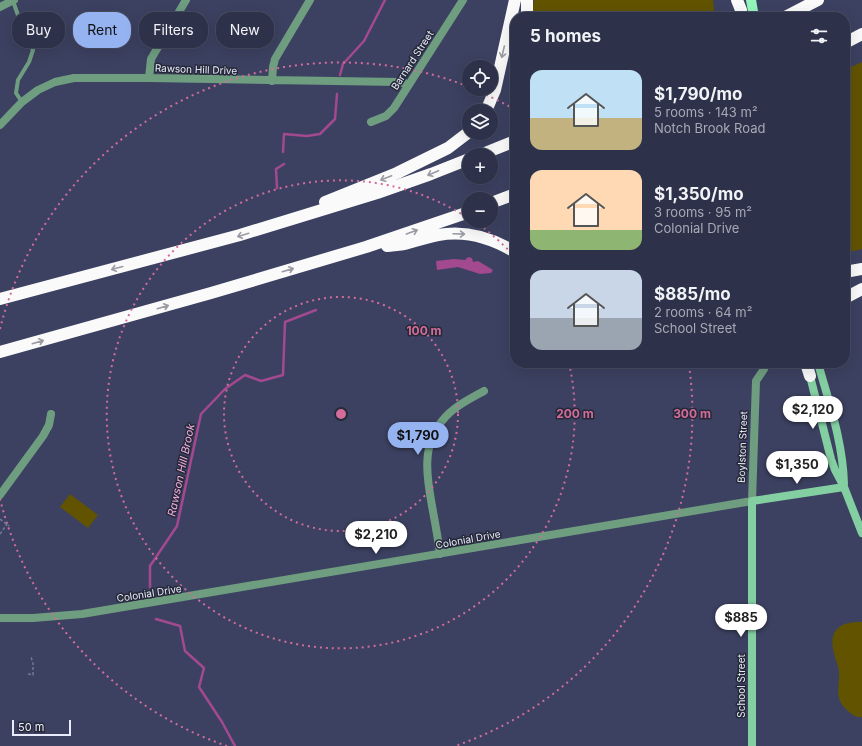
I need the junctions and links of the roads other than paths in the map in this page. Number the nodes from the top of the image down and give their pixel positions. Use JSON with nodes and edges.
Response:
{"nodes":[{"id":1,"x":14,"y":0,"type":"edge"},
{"id":2,"x":186,"y":0,"type":"edge"},
{"id":3,"x":310,"y":0,"type":"edge"},
{"id":4,"x":463,"y":0,"type":"edge"},
{"id":5,"x":515,"y":0,"type":"edge"},
{"id":6,"x":527,"y":0,"type":"edge"},
{"id":7,"x":751,"y":0,"type":"edge"},
{"id":8,"x":804,"y":0,"type":"edge"},
{"id":9,"x":818,"y":0,"type":"edge"},
{"id":10,"x":0,"y":8,"type":"edge"},
{"id":11,"x":512,"y":12,"type":"edge"},
{"id":12,"x":527,"y":12,"type":"edge"},
{"id":13,"x":753,"y":12,"type":"edge"},
{"id":14,"x":787,"y":12,"type":"edge"},
{"id":15,"x":795,"y":12,"type":"edge"},
{"id":16,"x":510,"y":22,"type":"edge"},
{"id":17,"x":861,"y":35,"type":"edge"},
{"id":18,"x":850,"y":40,"type":"edge"},
{"id":19,"x":149,"y":78,"type":"junction"},
{"id":20,"x":272,"y":81,"type":"junction"},
{"id":21,"x":408,"y":84,"type":"junction"},
{"id":22,"x":22,"y":102,"type":"junction"},
{"id":23,"x":489,"y":104,"type":"edge"},
{"id":24,"x":371,"y":122,"type":"dead end"},
{"id":25,"x":0,"y":125,"type":"edge"},
{"id":26,"x":462,"y":137,"type":"edge"},
{"id":27,"x":510,"y":143,"type":"edge"},
{"id":28,"x":498,"y":148,"type":"edge"},
{"id":29,"x":462,"y":162,"type":"edge"},
{"id":30,"x":510,"y":196,"type":"edge"},
{"id":31,"x":498,"y":201,"type":"edge"},
{"id":32,"x":462,"y":214,"type":"edge"},
{"id":33,"x":267,"y":226,"type":"junction"},
{"id":34,"x":366,"y":247,"type":"junction"},
{"id":35,"x":510,"y":249,"type":"edge"},
{"id":36,"x":862,"y":269,"type":"edge"},
{"id":37,"x":850,"y":271,"type":"edge"},
{"id":38,"x":862,"y":289,"type":"edge"},
{"id":39,"x":850,"y":295,"type":"edge"},
{"id":40,"x":0,"y":299,"type":"edge"},
{"id":41,"x":0,"y":352,"type":"edge"},
{"id":42,"x":808,"y":368,"type":"edge"},
{"id":43,"x":819,"y":368,"type":"edge"},
{"id":44,"x":764,"y":369,"type":"dead end"},
{"id":45,"x":810,"y":376,"type":"joint"},
{"id":46,"x":484,"y":391,"type":"dead end"},
{"id":47,"x":50,"y":414,"type":"dead end"},
{"id":48,"x":844,"y":487,"type":"junction"},
{"id":49,"x":0,"y":495,"type":"edge"},
{"id":50,"x":752,"y":501,"type":"junction"},
{"id":51,"x":752,"y":529,"type":"joint"},
{"id":52,"x":862,"y":533,"type":"edge"},
{"id":53,"x":440,"y":554,"type":"junction"},
{"id":54,"x":0,"y":618,"type":"edge"},
{"id":55,"x":752,"y":746,"type":"edge"}],
"edges":[{"from":1,"to":10,"type":"street"},
{"from":1,"to":22,"type":"lane"},
{"from":2,"to":19,"type":"street"},
{"from":3,"to":20,"type":"street"},
{"from":4,"to":21,"type":"street","name":"Barnard Street"},
{"from":5,"to":11,"type":"highway","one_way":true},
{"from":6,"to":12,"type":"highway"},
{"from":7,"to":13,"type":"main road"},
{"from":8,"to":14,"type":"highway"},
{"from":9,"to":15,"type":"highway"},
{"from":16,"to":23,"type":"highway","one_way":true},
{"from":17,"to":18,"type":"highway"},
{"from":19,"to":20,"type":"street","name":"Rawson Hill Drive"},
{"from":19,"to":22,"type":"street","name":"Rawson Hill Drive"},
{"from":20,"to":21,"type":"street","name":"Rawson Hill Drive"},
{"from":21,"to":24,"type":"street","name":"Barnard Street"},
{"from":22,"to":25,"type":"street","name":"Rawson Hill Drive"},
{"from":26,"to":33,"type":"highway","one_way":true},
{"from":27,"to":28,"type":"highway"},
{"from":29,"to":33,"type":"highway","one_way":true},
{"from":30,"to":31,"type":"highway"},
{"from":34,"to":32,"type":"highway","one_way":true},
{"from":33,"to":40,"type":"highway","one_way":true},
{"from":34,"to":35,"type":"highway","one_way":true},
{"from":41,"to":34,"type":"highway","one_way":true},
{"from":36,"to":37,"type":"highway"},
{"from":38,"to":39,"type":"highway"},
{"from":42,"to":45,"type":"highway"},
{"from":43,"to":48,"type":"street"},
{"from":44,"to":50,"type":"street","name":"Boylston Street"},
{"from":45,"to":48,"type":"street"},
{"from":46,"to":53,"type":"street"},
{"from":47,"to":49,"type":"street"},
{"from":48,"to":50,"type":"street","name":"Colonial Drive"},
{"from":48,"to":52,"type":"street"},
{"from":50,"to":51,"type":"street","name":"Boylston Street"},
{"from":50,"to":53,"type":"street","name":"Colonial Drive"},
{"from":51,"to":55,"type":"street","name":"School Street"},
{"from":53,"to":54,"type":"street","name":"Colonial Drive"}]}
